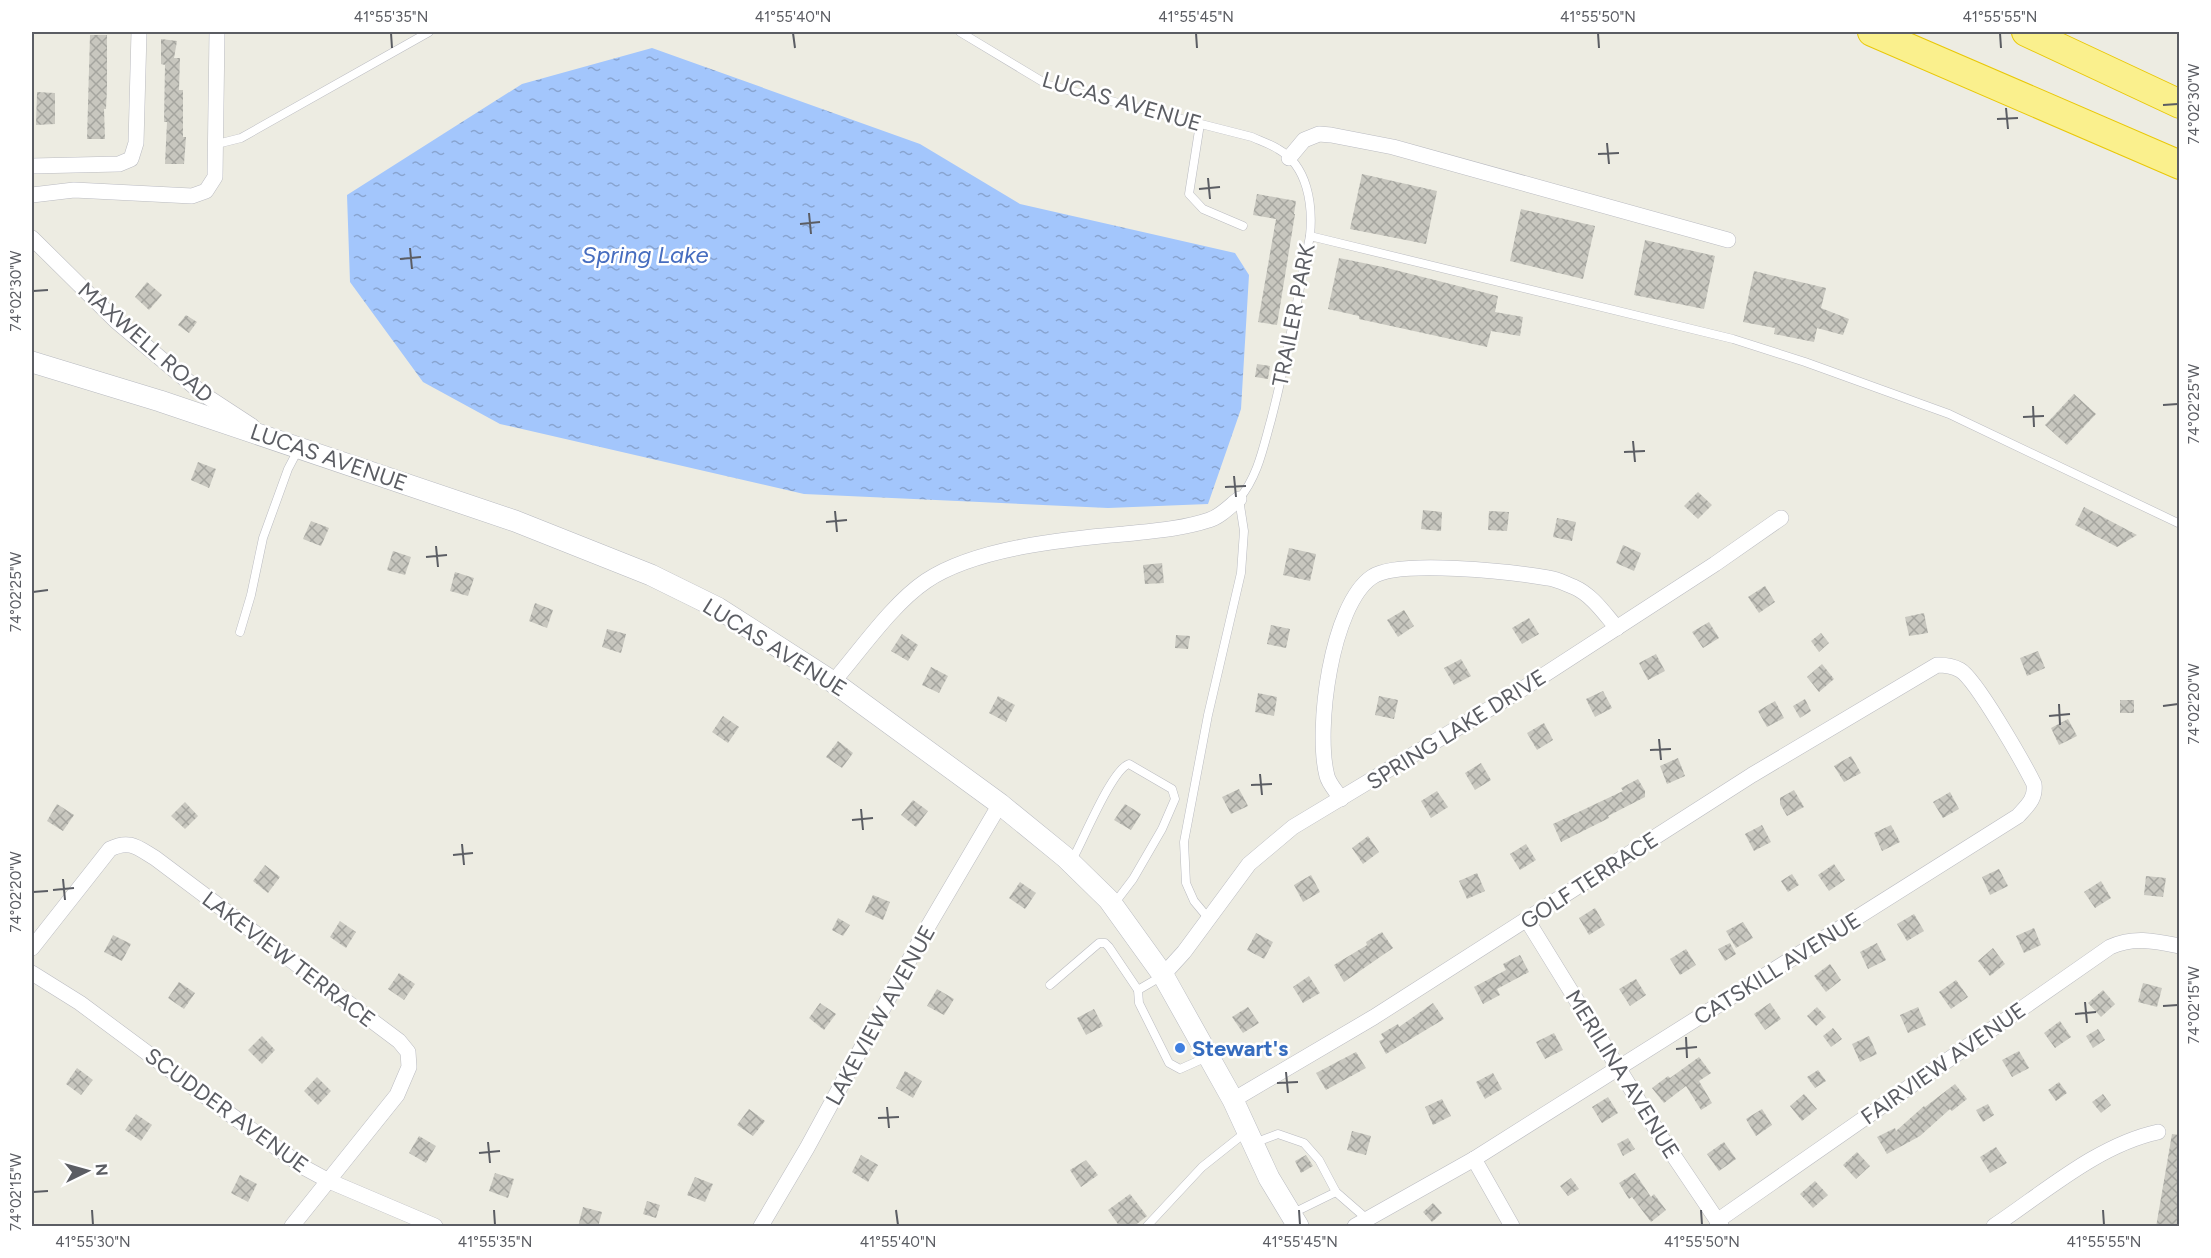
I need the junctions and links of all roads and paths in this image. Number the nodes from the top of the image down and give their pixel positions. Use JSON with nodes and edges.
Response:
{"nodes":[{"id":1,"x":139,"y":32,"type":"edge"},
{"id":2,"x":217,"y":32,"type":"edge"},
{"id":3,"x":429,"y":32,"type":"edge"},
{"id":4,"x":960,"y":32,"type":"edge"},
{"id":5,"x":1872,"y":32,"type":"edge"},
{"id":6,"x":2026,"y":32,"type":"edge"},
{"id":7,"x":2180,"y":104,"type":"edge"},
{"id":8,"x":1200,"y":124,"type":"junction"},
{"id":9,"x":217,"y":144,"type":"junction"},
{"id":10,"x":1289,"y":158,"type":"junction"},
{"id":11,"x":2180,"y":165,"type":"edge"},
{"id":12,"x":32,"y":166,"type":"edge"},
{"id":13,"x":32,"y":195,"type":"edge"},
{"id":14,"x":1243,"y":226,"type":"dead end"},
{"id":15,"x":1310,"y":236,"type":"junction"},
{"id":16,"x":32,"y":238,"type":"edge"},
{"id":17,"x":1728,"y":240,"type":"dead end"},
{"id":18,"x":32,"y":362,"type":"edge"},
{"id":19,"x":268,"y":436,"type":"junction"},
{"id":20,"x":300,"y":447,"type":"junction"},
{"id":21,"x":1239,"y":500,"type":"junction"},
{"id":22,"x":1781,"y":518,"type":"dead end"},
{"id":23,"x":2180,"y":524,"type":"edge"},
{"id":24,"x":1617,"y":628,"type":"junction"},
{"id":25,"x":240,"y":632,"type":"dead end"},
{"id":26,"x":833,"y":682,"type":"junction"},
{"id":27,"x":2035,"y":792,"type":"joint"},
{"id":28,"x":1341,"y":799,"type":"junction"},
{"id":29,"x":1000,"y":804,"type":"junction"},
{"id":30,"x":1071,"y":862,"type":"junction"},
{"id":31,"x":1113,"y":905,"type":"junction"},
{"id":32,"x":1209,"y":919,"type":"junction"},
{"id":33,"x":1527,"y":920,"type":"junction"},
{"id":34,"x":2180,"y":946,"type":"edge"},
{"id":35,"x":32,"y":948,"type":"edge"},
{"id":36,"x":32,"y":973,"type":"edge"},
{"id":37,"x":1163,"y":975,"type":"junction"},
{"id":38,"x":1050,"y":985,"type":"dead end"},
{"id":39,"x":1138,"y":990,"type":"junction"},
{"id":40,"x":1208,"y":1056,"type":"junction"},
{"id":41,"x":1619,"y":1067,"type":"junction"},
{"id":42,"x":1233,"y":1100,"type":"junction"},
{"id":43,"x":2158,"y":1132,"type":"dead end"},
{"id":44,"x":1250,"y":1138,"type":"junction"},
{"id":45,"x":1474,"y":1159,"type":"junction"},
{"id":46,"x":329,"y":1181,"type":"junction"},
{"id":47,"x":1336,"y":1192,"type":"junction"},
{"id":48,"x":1295,"y":1220,"type":"edge"},
{"id":49,"x":1361,"y":1223,"type":"edge"},
{"id":50,"x":1719,"y":1224,"type":"edge"},
{"id":51,"x":292,"y":1227,"type":"edge"},
{"id":52,"x":435,"y":1227,"type":"edge"},
{"id":53,"x":760,"y":1227,"type":"edge"},
{"id":54,"x":1147,"y":1227,"type":"edge"},
{"id":55,"x":1512,"y":1227,"type":"edge"},
{"id":56,"x":1994,"y":1227,"type":"edge"}],
"edges":[{"from":1,"to":12,"type":"street"},
{"from":2,"to":9,"type":"street"},
{"from":3,"to":9,"type":"lane"},
{"from":4,"to":8,"type":"lane","name":"LUCAS AVENUE"},
{"from":5,"to":11,"type":"highway"},
{"from":6,"to":7,"type":"highway"},
{"from":8,"to":10,"type":"lane","name":"LUCAS AVENUE"},
{"from":8,"to":14,"type":"lane"},
{"from":9,"to":13,"type":"street"},
{"from":10,"to":15,"type":"lane","name":"TRAILER PARK"},
{"from":10,"to":17,"type":"street"},
{"from":15,"to":21,"type":"lane","name":"TRAILER PARK"},
{"from":15,"to":23,"type":"lane"},
{"from":16,"to":19,"type":"street","name":"MAXWELL ROAD"},
{"from":18,"to":19,"type":"street","name":"LUCAS AVENUE"},
{"from":19,"to":20,"type":"street","name":"LUCAS AVENUE"},
{"from":20,"to":25,"type":"lane"},
{"from":20,"to":26,"type":"street","name":"LUCAS AVENUE"},
{"from":21,"to":26,"type":"street"},
{"from":21,"to":32,"type":"lane"},
{"from":22,"to":24,"type":"street","name":"SPRING LAKE DRIVE"},
{"from":24,"to":28,"type":"street","name":"SPRING LAKE DRIVE"},
{"from":24,"to":28,"type":"street"},
{"from":26,"to":29,"type":"street","name":"LUCAS AVENUE"},
{"from":27,"to":33,"type":"street","name":"GOLF TERRACE"},
{"from":27,"to":41,"type":"street","name":"CATSKILL AVENUE"},
{"from":28,"to":32,"type":"street","name":"SPRING LAKE DRIVE"},
{"from":29,"to":30,"type":"street","name":"LUCAS AVENUE"},
{"from":29,"to":53,"type":"street","name":"LAKEVIEW AVENUE"},
{"from":30,"to":31,"type":"street","name":"LUCAS AVENUE"},
{"from":30,"to":31,"type":"lane"},
{"from":31,"to":37,"type":"street","name":"LUCAS AVENUE"},
{"from":32,"to":37,"type":"street","name":"SPRING LAKE DRIVE"},
{"from":33,"to":41,"type":"street","name":"MERILINA AVENUE"},
{"from":33,"to":42,"type":"street","name":"GOLF TERRACE"},
{"from":34,"to":50,"type":"street","name":"FAIRVIEW AVENUE"},
{"from":35,"to":46,"type":"street","name":"LAKEVIEW TERRACE"},
{"from":36,"to":46,"type":"street","name":"SCUDDER AVENUE"},
{"from":37,"to":39,"type":"lane"},
{"from":37,"to":40,"type":"street","name":"LUCAS AVENUE"},
{"from":38,"to":39,"type":"lane"},
{"from":39,"to":40,"type":"lane"},
{"from":40,"to":42,"type":"street","name":"LUCAS AVENUE"},
{"from":41,"to":45,"type":"street","name":"CATSKILL AVENUE"},
{"from":41,"to":50,"type":"street","name":"MERILINA AVENUE"},
{"from":42,"to":44,"type":"street","name":"LUCAS AVENUE"},
{"from":43,"to":56,"type":"street"},
{"from":44,"to":47,"type":"lane"},
{"from":44,"to":48,"type":"street","name":"LUCAS AVENUE"},
{"from":44,"to":54,"type":"lane"},
{"from":45,"to":49,"type":"street","name":"CATSKILL AVENUE"},
{"from":45,"to":55,"type":"street"},
{"from":46,"to":51,"type":"street","name":"LAKEVIEW TERRACE"},
{"from":46,"to":52,"type":"street","name":"SCUDDER AVENUE"},
{"from":47,"to":48,"type":"lane"},
{"from":47,"to":49,"type":"lane"}]}
